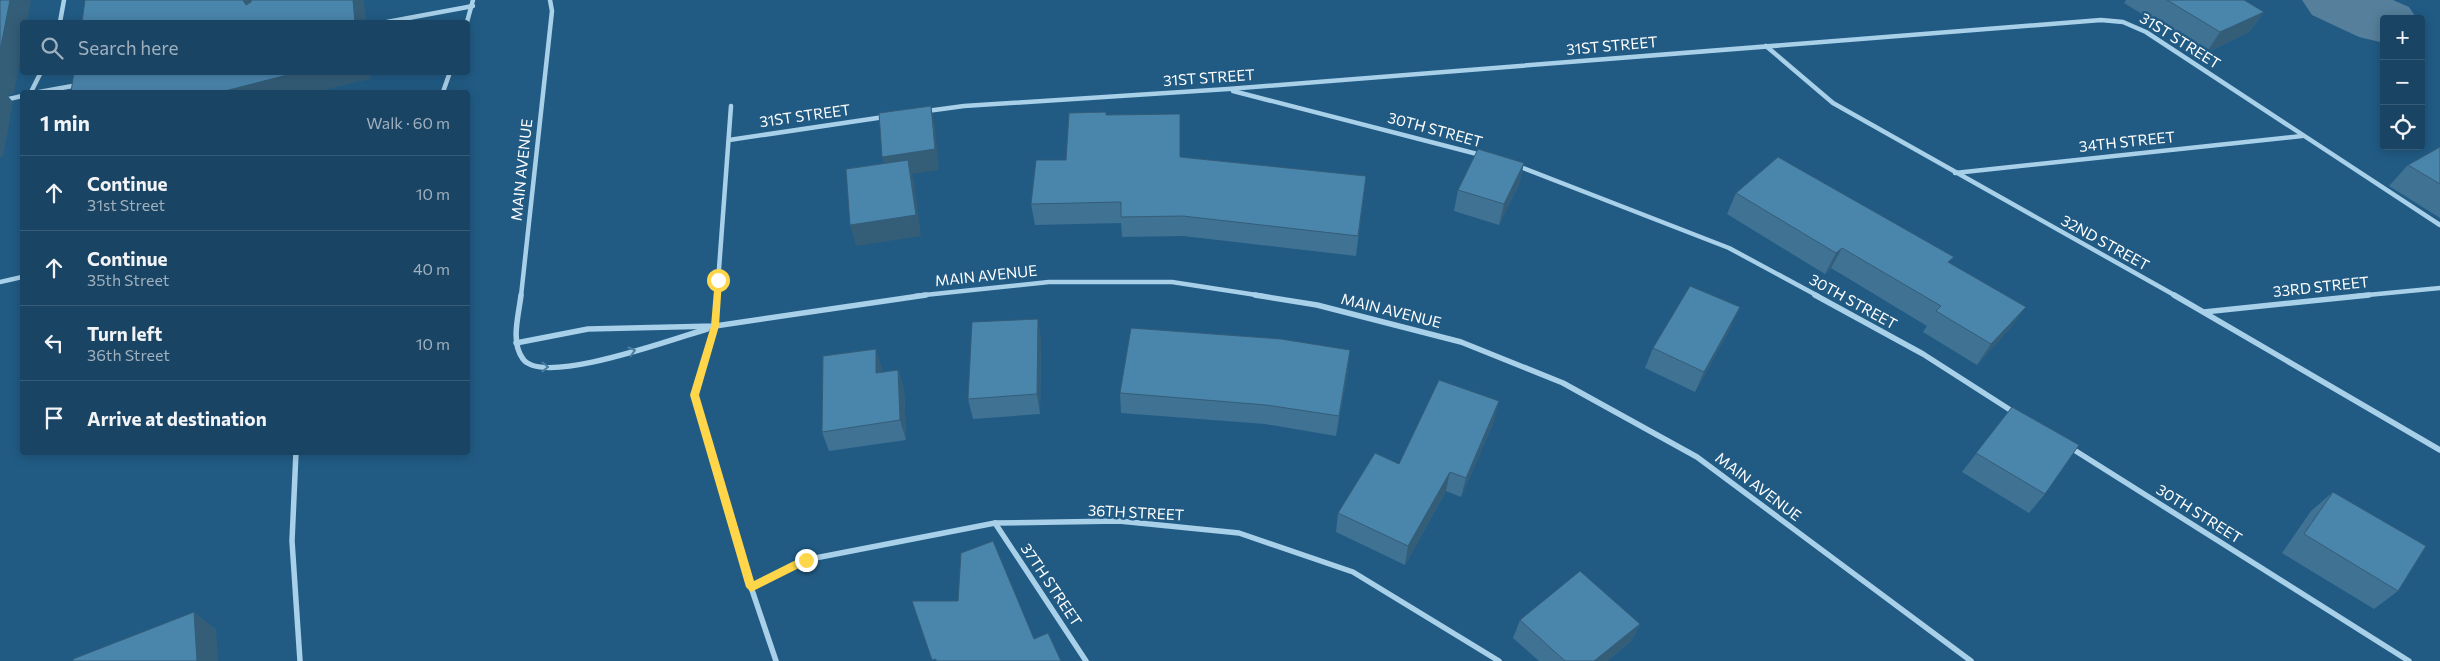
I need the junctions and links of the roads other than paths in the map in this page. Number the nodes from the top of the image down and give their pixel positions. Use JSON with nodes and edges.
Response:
{"nodes":[{"id":1,"x":64,"y":0,"type":"edge"},
{"id":2,"x":473,"y":0,"type":"edge"},
{"id":3,"x":550,"y":0,"type":"edge"},
{"id":4,"x":473,"y":6,"type":"junction"},
{"id":5,"x":60,"y":20,"type":"edge"},
{"id":6,"x":398,"y":20,"type":"edge"},
{"id":7,"x":468,"y":20,"type":"edge"},
{"id":8,"x":1766,"y":46,"type":"junction"},
{"id":9,"x":40,"y":75,"type":"edge"},
{"id":10,"x":449,"y":75,"type":"edge"},
{"id":11,"x":88,"y":82,"type":"edge"},
{"id":12,"x":1228,"y":89,"type":"junction"},
{"id":13,"x":32,"y":90,"type":"edge"},
{"id":14,"x":49,"y":90,"type":"edge"},
{"id":15,"x":444,"y":90,"type":"edge"},
{"id":16,"x":20,"y":96,"type":"edge"},
{"id":17,"x":0,"y":101,"type":"edge"},
{"id":18,"x":731,"y":106,"type":"dead end"},
{"id":19,"x":925,"y":112,"type":"edge"},
{"id":20,"x":895,"y":116,"type":"edge"},
{"id":21,"x":2302,"y":136,"type":"junction"},
{"id":22,"x":729,"y":140,"type":"junction"},
{"id":23,"x":1491,"y":158,"type":"edge"},
{"id":24,"x":1510,"y":162,"type":"edge"},
{"id":25,"x":1954,"y":173,"type":"junction"},
{"id":26,"x":2440,"y":225,"type":"edge"},
{"id":27,"x":20,"y":277,"type":"edge"},
{"id":28,"x":0,"y":282,"type":"edge"},
{"id":29,"x":2440,"y":288,"type":"edge"},
{"id":30,"x":2204,"y":312,"type":"junction"},
{"id":31,"x":715,"y":326,"type":"junction"},
{"id":32,"x":516,"y":343,"type":"junction"},
{"id":33,"x":2024,"y":418,"type":"edge"},
{"id":34,"x":2065,"y":444,"type":"edge"},
{"id":35,"x":2440,"y":450,"type":"edge"},
{"id":36,"x":296,"y":455,"type":"edge"},
{"id":37,"x":995,"y":524,"type":"junction"},
{"id":38,"x":751,"y":587,"type":"junction"},
{"id":39,"x":300,"y":661,"type":"edge"},
{"id":40,"x":776,"y":661,"type":"edge"},
{"id":41,"x":1086,"y":661,"type":"edge"},
{"id":42,"x":1498,"y":661,"type":"edge"},
{"id":43,"x":1971,"y":661,"type":"edge"},
{"id":44,"x":2409,"y":661,"type":"edge"}],
"edges":[{"from":1,"to":5,"type":"street"},
{"from":2,"to":4,"type":"street"},
{"from":3,"to":32,"type":"street","name":"MAIN AVENUE"},
{"from":4,"to":6,"type":"street"},
{"from":4,"to":7,"type":"street"},
{"from":8,"to":12,"type":"street","name":"31ST STREET"},
{"from":8,"to":21,"type":"street","name":"31ST STREET"},
{"from":8,"to":25,"type":"street","name":"32ND STREET"},
{"from":9,"to":13,"type":"street"},
{"from":10,"to":15,"type":"street"},
{"from":11,"to":14,"type":"street"},
{"from":12,"to":19,"type":"street","name":"31ST STREET"},
{"from":12,"to":23,"type":"street","name":"30TH STREET"},
{"from":16,"to":17,"type":"street"},
{"from":18,"to":22,"type":"street"},
{"from":20,"to":22,"type":"street","name":"31ST STREET"},
{"from":21,"to":25,"type":"street","name":"34TH STREET"},
{"from":21,"to":26,"type":"street","name":"31ST STREET"},
{"from":22,"to":31,"type":"street"},
{"from":24,"to":33,"type":"street","name":"30TH STREET"},
{"from":25,"to":30,"type":"street","name":"32ND STREET"},
{"from":27,"to":28,"type":"street"},
{"from":29,"to":30,"type":"street","name":"33RD STREET"},
{"from":30,"to":35,"type":"street","name":"32ND STREET"},
{"from":31,"to":32,"type":"street","name":"MAIN AVENUE"},
{"from":32,"to":31,"type":"street","name":"MAIN AVENUE","one_way":true},
{"from":31,"to":38,"type":"street"},
{"from":31,"to":43,"type":"street","name":"MAIN AVENUE"},
{"from":34,"to":44,"type":"street","name":"30TH STREET"},
{"from":36,"to":39,"type":"street"},
{"from":37,"to":38,"type":"street","name":"36TH STREET"},
{"from":37,"to":41,"type":"street","name":"37TH STREET"},
{"from":37,"to":42,"type":"street","name":"36TH STREET"},
{"from":38,"to":40,"type":"street"}]}
